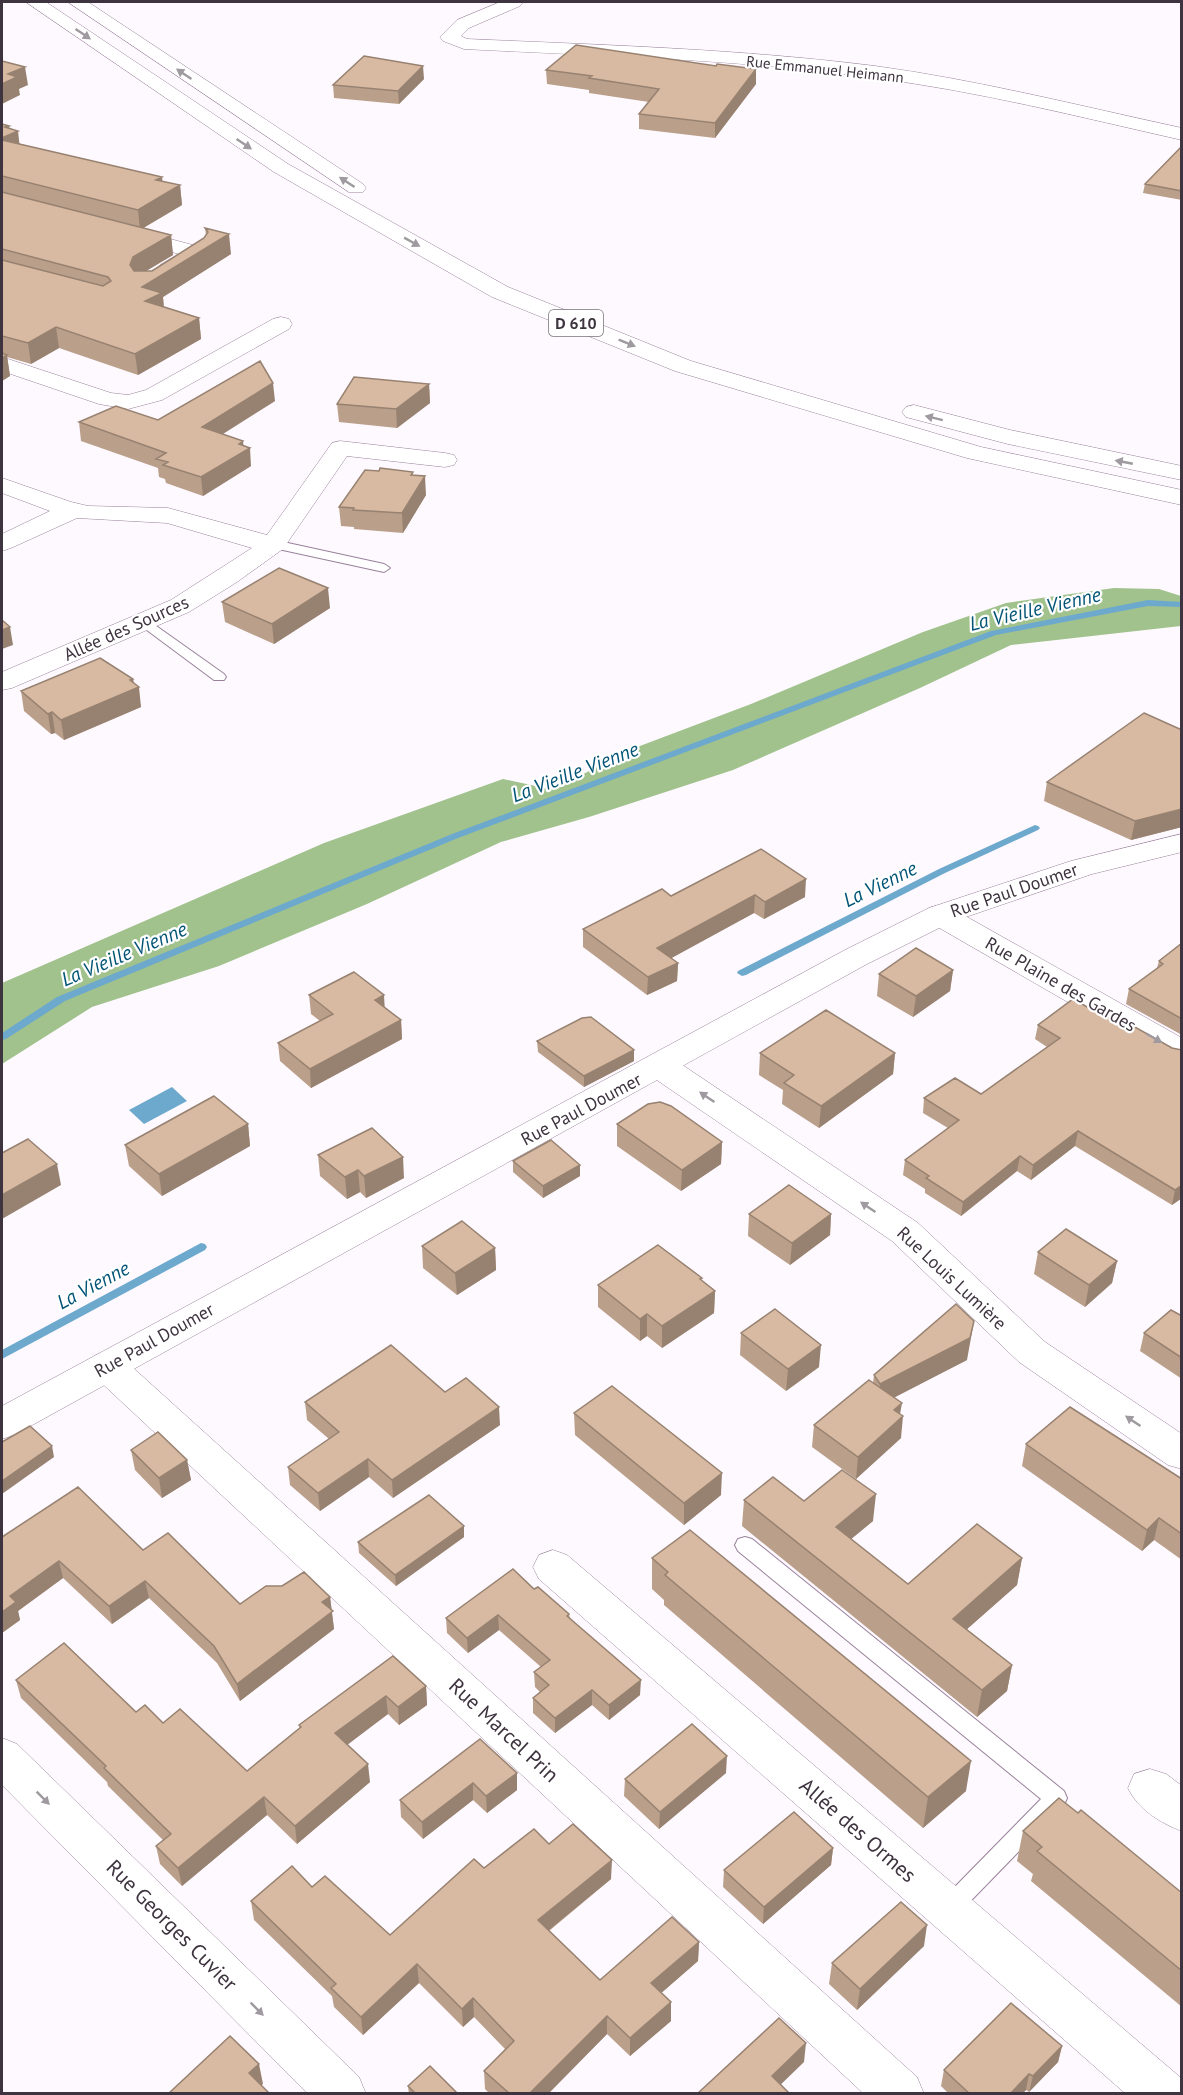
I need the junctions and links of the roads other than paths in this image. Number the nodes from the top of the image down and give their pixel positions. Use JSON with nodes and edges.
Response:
{"nodes":[{"id":1,"x":34,"y":2,"type":"edge"},
{"id":2,"x":77,"y":2,"type":"edge"},
{"id":3,"x":514,"y":2,"type":"edge"},
{"id":4,"x":1182,"y":134,"type":"edge"},
{"id":5,"x":104,"y":228,"type":"edge"},
{"id":6,"x":480,"y":257,"type":"dead end"},
{"id":7,"x":154,"y":279,"type":"edge"},
{"id":8,"x":281,"y":324,"type":"dead end"},
{"id":9,"x":2,"y":364,"type":"edge"},
{"id":10,"x":767,"y":369,"type":"dead end"},
{"id":11,"x":864,"y":398,"type":"dead end"},
{"id":12,"x":897,"y":408,"type":"dead end"},
{"id":13,"x":445,"y":460,"type":"dead end"},
{"id":14,"x":1182,"y":473,"type":"edge"},
{"id":15,"x":2,"y":485,"type":"edge"},
{"id":16,"x":1182,"y":498,"type":"edge"},
{"id":17,"x":74,"y":510,"type":"junction"},
{"id":18,"x":2,"y":543,"type":"edge"},
{"id":19,"x":274,"y":544,"type":"junction"},
{"id":20,"x":384,"y":568,"type":"dead end"},
{"id":21,"x":145,"y":622,"type":"junction"},
{"id":22,"x":219,"y":677,"type":"dead end"},
{"id":23,"x":2,"y":682,"type":"edge"},
{"id":24,"x":1182,"y":843,"type":"edge"},
{"id":25,"x":940,"y":915,"type":"junction"},
{"id":26,"x":1182,"y":1053,"type":"edge"},
{"id":27,"x":660,"y":1066,"type":"junction"},
{"id":28,"x":107,"y":1366,"type":"junction"},
{"id":29,"x":2,"y":1424,"type":"edge"},
{"id":30,"x":1182,"y":1454,"type":"edge"},
{"id":31,"x":745,"y":1545,"type":"dead end"},
{"id":32,"x":553,"y":1566,"type":"dead end"},
{"id":33,"x":2,"y":1757,"type":"edge"},
{"id":34,"x":949,"y":1909,"type":"junction"},
{"id":35,"x":342,"y":2094,"type":"edge"},
{"id":36,"x":900,"y":2094,"type":"edge"},
{"id":37,"x":1163,"y":2094,"type":"edge"}],
"edges":[{"from":1,"to":16,"type":"main road","number":"D 610","one_way":true},
{"from":6,"to":2,"type":"main road","one_way":true},
{"from":3,"to":4,"type":"main road","name":"Rue Emmanuel Heimann"},
{"from":5,"to":7,"type":"main road"},
{"from":8,"to":9,"type":"main road"},
{"from":10,"to":11,"type":"main road"},
{"from":14,"to":12,"type":"main road","one_way":true},
{"from":13,"to":19,"type":"main road","name":"Allée des Sources"},
{"from":15,"to":17,"type":"main road"},
{"from":17,"to":18,"type":"main road"},
{"from":17,"to":19,"type":"main road"},
{"from":19,"to":20,"type":"lane"},
{"from":19,"to":21,"type":"main road","name":"Allée des Sources"},
{"from":21,"to":22,"type":"lane"},
{"from":21,"to":23,"type":"main road","name":"Allée des Sources"},
{"from":24,"to":25,"type":"main road","name":"Rue Paul Doumer"},
{"from":25,"to":26,"type":"main road","name":"Rue Plaine des Gardes","one_way":true},
{"from":25,"to":27,"type":"main road","name":"Rue Paul Doumer"},
{"from":27,"to":28,"type":"main road","name":"Rue Paul Doumer"},
{"from":30,"to":27,"type":"main road","name":"Rue Louis Lumière","one_way":true},
{"from":28,"to":29,"type":"main road","name":"Rue Paul Doumer"},
{"from":28,"to":36,"type":"main road","name":"Rue Marcel Prin"},
{"from":31,"to":34,"type":"lane"},
{"from":32,"to":34,"type":"main road","name":"Allée des Ormes"},
{"from":33,"to":35,"type":"main road","name":"Rue Georges Cuvier","one_way":true},
{"from":34,"to":37,"type":"main road","name":"Allée des Ormes"}]}
